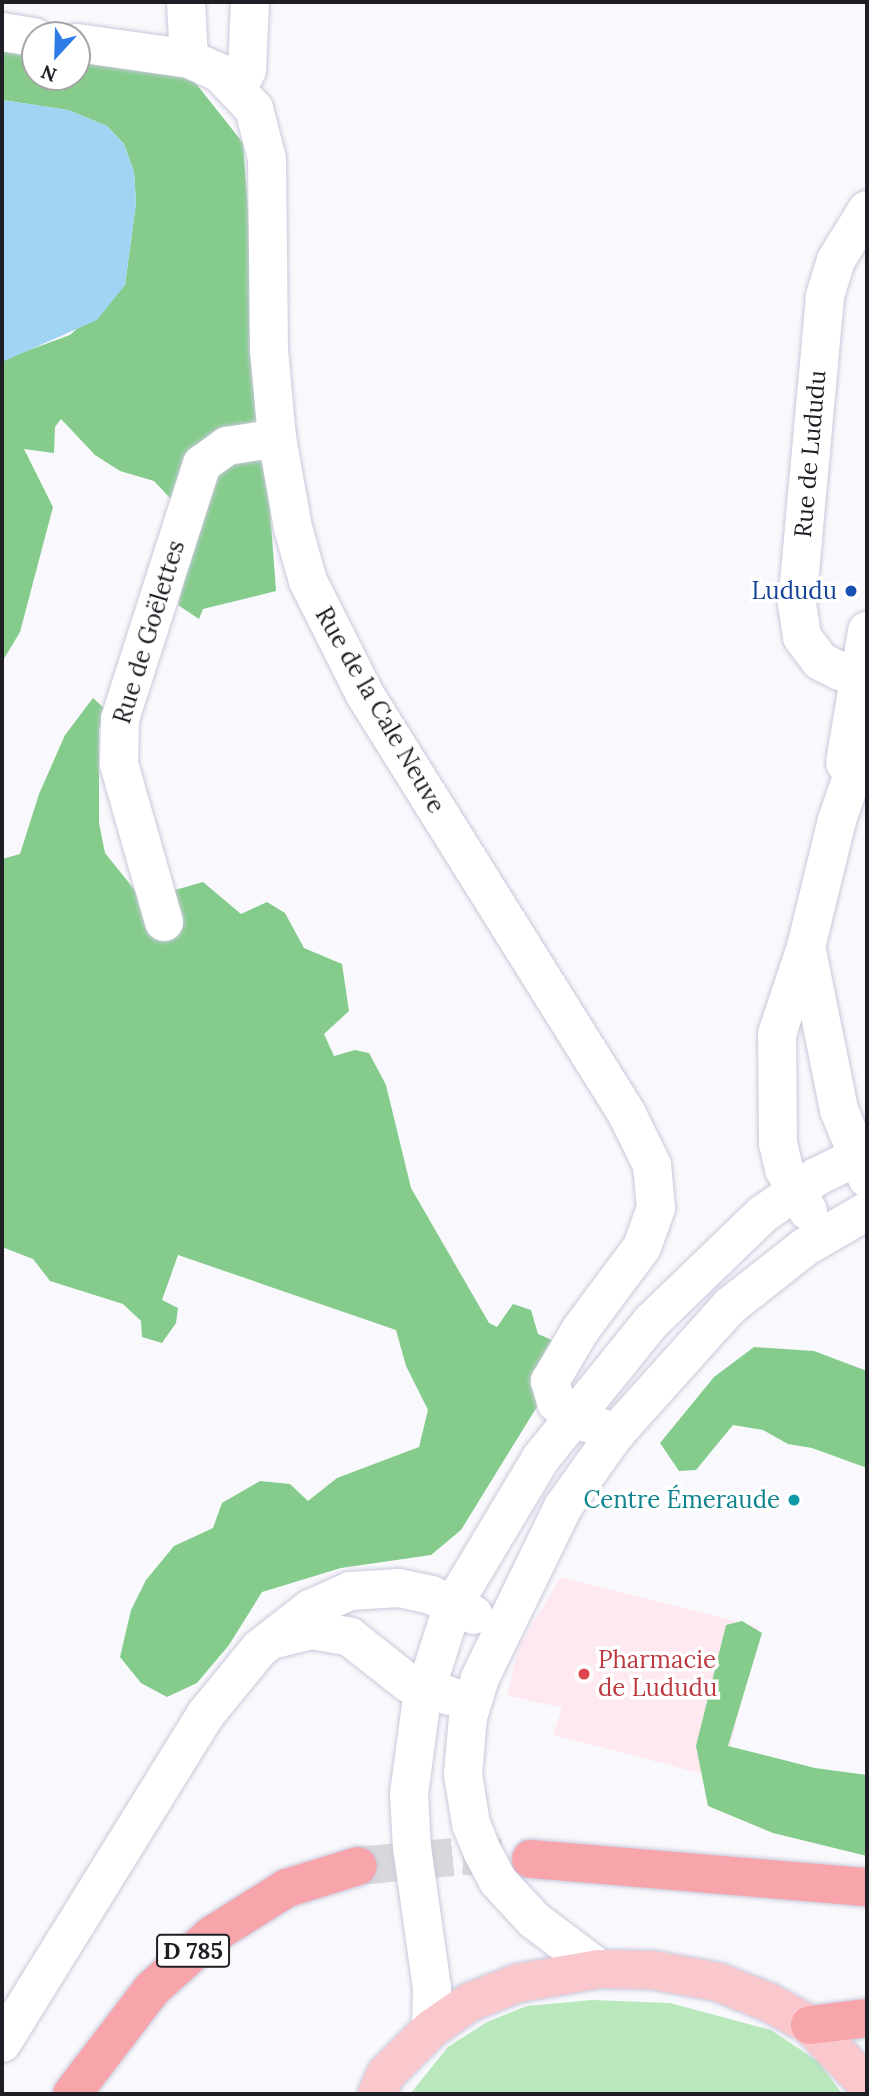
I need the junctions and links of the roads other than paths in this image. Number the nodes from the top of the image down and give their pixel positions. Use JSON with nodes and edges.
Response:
{"nodes":[{"id":1,"x":186,"y":2,"type":"edge"},
{"id":2,"x":250,"y":2,"type":"edge"},
{"id":3,"x":2,"y":32,"type":"edge"},
{"id":4,"x":21,"y":35,"type":"edge"},
{"id":5,"x":91,"y":45,"type":"edge"},
{"id":6,"x":189,"y":60,"type":"junction"},
{"id":7,"x":239,"y":88,"type":"junction"},
{"id":8,"x":867,"y":210,"type":"edge"},
{"id":9,"x":277,"y":438,"type":"junction"},
{"id":10,"x":867,"y":631,"type":"edge"},
{"id":11,"x":862,"y":676,"type":"edge"},
{"id":12,"x":867,"y":733,"type":"edge"},
{"id":13,"x":837,"y":820,"type":"junction"},
{"id":14,"x":164,"y":922,"type":"dead end"},
{"id":15,"x":806,"y":947,"type":"junction"},
{"id":16,"x":864,"y":1162,"type":"edge"},
{"id":17,"x":795,"y":1191,"type":"junction"},
{"id":18,"x":867,"y":1211,"type":"edge"},
{"id":19,"x":824,"y":1237,"type":"junction"},
{"id":20,"x":571,"y":1417,"type":"junction"},
{"id":21,"x":616,"y":1433,"type":"junction"},
{"id":22,"x":563,"y":1507,"type":"junction"},
{"id":23,"x":453,"y":1605,"type":"junction"},
{"id":24,"x":501,"y":1629,"type":"junction"},
{"id":25,"x":271,"y":1640,"type":"junction"},
{"id":26,"x":426,"y":1689,"type":"junction"},
{"id":27,"x":473,"y":1702,"type":"junction"},
{"id":28,"x":531,"y":1859,"type":"tunnel mouth"},
{"id":29,"x":358,"y":1866,"type":"tunnel mouth"},
{"id":30,"x":867,"y":1887,"type":"edge"},
{"id":31,"x":599,"y":1969,"type":"junction"},
{"id":32,"x":867,"y":2018,"type":"edge"},
{"id":33,"x":810,"y":2025,"type":"junction"},
{"id":34,"x":431,"y":2029,"type":"junction"},
{"id":35,"x":2,"y":2043,"type":"edge"},
{"id":36,"x":381,"y":2084,"type":"edge"},
{"id":37,"x":867,"y":2084,"type":"edge"},
{"id":38,"x":72,"y":2094,"type":"edge"},
{"id":39,"x":353,"y":2094,"type":"edge"}],
"edges":[{"from":1,"to":6,"type":"street"},
{"from":2,"to":7,"type":"street"},
{"from":3,"to":4,"type":"street"},
{"from":5,"to":6,"type":"street","name":"Rue de la Cale Neuve"},
{"from":6,"to":7,"type":"street","name":"Rue de la Cale Neuve"},
{"from":7,"to":9,"type":"street","name":"Rue de la Cale Neuve"},
{"from":8,"to":11,"type":"street","name":"Rue de Lududu"},
{"from":9,"to":14,"type":"street","name":"Rue de Goëlettes"},
{"from":9,"to":20,"type":"street","name":"Rue de la Cale Neuve"},
{"from":10,"to":11,"type":"street"},
{"from":11,"to":13,"type":"street"},
{"from":12,"to":13,"type":"street"},
{"from":13,"to":15,"type":"street"},
{"from":15,"to":16,"type":"street"},
{"from":15,"to":17,"type":"street"},
{"from":16,"to":17,"type":"street"},
{"from":17,"to":19,"type":"street"},
{"from":17,"to":20,"type":"street"},
{"from":18,"to":19,"type":"street"},
{"from":19,"to":21,"type":"street"},
{"from":20,"to":21,"type":"street"},
{"from":20,"to":22,"type":"street"},
{"from":20,"to":23,"type":"street"},
{"from":21,"to":22,"type":"street"},
{"from":22,"to":24,"type":"street"},
{"from":23,"to":24,"type":"street"},
{"from":23,"to":25,"type":"street"},
{"from":23,"to":26,"type":"street"},
{"from":24,"to":27,"type":"street"},
{"from":25,"to":26,"type":"street"},
{"from":25,"to":35,"type":"street"},
{"from":26,"to":27,"type":"street"},
{"from":26,"to":34,"type":"street"},
{"from":27,"to":31,"type":"street"},
{"from":28,"to":30,"type":"highway"},
{"from":29,"to":38,"type":"highway","number":"D 785"},
{"from":31,"to":33,"type":"main road"},
{"from":31,"to":34,"type":"main road"},
{"from":32,"to":33,"type":"highway"},
{"from":33,"to":37,"type":"main road"},
{"from":34,"to":36,"type":"main road"},
{"from":36,"to":39,"type":"main road"}]}
